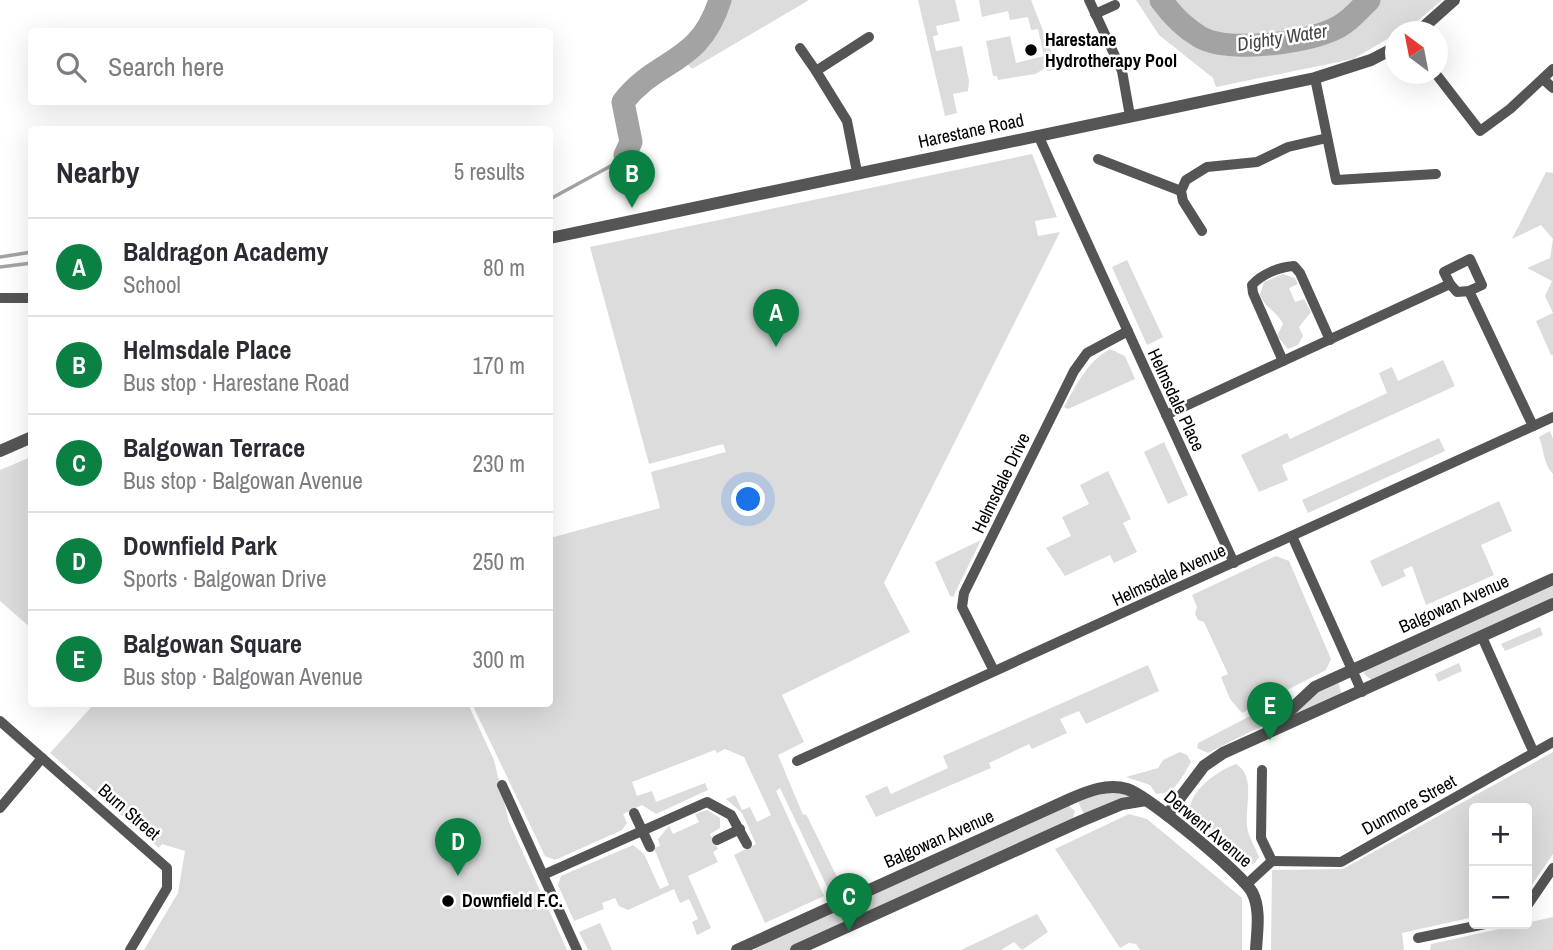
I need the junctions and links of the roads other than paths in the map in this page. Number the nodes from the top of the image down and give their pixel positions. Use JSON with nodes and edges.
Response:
{"nodes":[{"id":1,"x":1089,"y":0,"type":"edge"},
{"id":2,"x":1454,"y":0,"type":"edge"},
{"id":3,"x":1115,"y":5,"type":"dead end"},
{"id":4,"x":1095,"y":14,"type":"junction"},
{"id":5,"x":1430,"y":21,"type":"edge"},
{"id":6,"x":869,"y":37,"type":"dead end"},
{"id":7,"x":800,"y":48,"type":"dead end"},
{"id":8,"x":1385,"y":52,"type":"edge"},
{"id":9,"x":1553,"y":69,"type":"edge"},
{"id":10,"x":816,"y":71,"type":"junction"},
{"id":11,"x":1315,"y":78,"type":"junction"},
{"id":12,"x":1544,"y":80,"type":"junction"},
{"id":13,"x":1444,"y":84,"type":"edge"},
{"id":14,"x":1553,"y":88,"type":"edge"},
{"id":15,"x":1130,"y":116,"type":"junction"},
{"id":16,"x":1038,"y":135,"type":"junction"},
{"id":17,"x":1327,"y":138,"type":"junction"},
{"id":18,"x":1098,"y":159,"type":"dead end"},
{"id":19,"x":857,"y":172,"type":"junction"},
{"id":20,"x":1436,"y":174,"type":"dead end"},
{"id":21,"x":1181,"y":191,"type":"junction"},
{"id":22,"x":1202,"y":231,"type":"dead end"},
{"id":23,"x":553,"y":237,"type":"edge"},
{"id":24,"x":1450,"y":284,"type":"junction"},
{"id":25,"x":1469,"y":291,"type":"junction"},
{"id":26,"x":0,"y":298,"type":"edge"},
{"id":27,"x":28,"y":298,"type":"edge"},
{"id":28,"x":1128,"y":331,"type":"junction"},
{"id":29,"x":1330,"y":340,"type":"junction"},
{"id":30,"x":1283,"y":361,"type":"junction"},
{"id":31,"x":1166,"y":415,"type":"junction"},
{"id":32,"x":1553,"y":417,"type":"edge"},
{"id":33,"x":1533,"y":426,"type":"junction"},
{"id":34,"x":28,"y":439,"type":"edge"},
{"id":35,"x":0,"y":451,"type":"edge"},
{"id":36,"x":1293,"y":536,"type":"junction"},
{"id":37,"x":1234,"y":563,"type":"junction"},
{"id":38,"x":1553,"y":579,"type":"edge"},
{"id":39,"x":1553,"y":604,"type":"edge"},
{"id":40,"x":1482,"y":637,"type":"junction"},
{"id":41,"x":1352,"y":670,"type":"junction"},
{"id":42,"x":994,"y":671,"type":"junction"},
{"id":43,"x":1362,"y":692,"type":"junction"},
{"id":44,"x":0,"y":721,"type":"edge"},
{"id":45,"x":1266,"y":732,"type":"junction"},
{"id":46,"x":1553,"y":742,"type":"edge"},
{"id":47,"x":1534,"y":753,"type":"junction"},
{"id":48,"x":42,"y":758,"type":"junction"},
{"id":49,"x":797,"y":761,"type":"dead end"},
{"id":50,"x":1262,"y":770,"type":"dead end"},
{"id":51,"x":502,"y":785,"type":"dead end"},
{"id":52,"x":1070,"y":799,"type":"junction"},
{"id":53,"x":1146,"y":800,"type":"junction"},
{"id":54,"x":0,"y":808,"type":"edge"},
{"id":55,"x":634,"y":813,"type":"dead end"},
{"id":56,"x":1167,"y":815,"type":"junction"},
{"id":57,"x":1081,"y":821,"type":"junction"},
{"id":58,"x":740,"y":829,"type":"junction"},
{"id":59,"x":642,"y":830,"type":"junction"},
{"id":60,"x":717,"y":840,"type":"dead end"},
{"id":61,"x":747,"y":844,"type":"dead end"},
{"id":62,"x":650,"y":847,"type":"dead end"},
{"id":63,"x":1272,"y":861,"type":"junction"},
{"id":64,"x":1553,"y":869,"type":"edge"},
{"id":65,"x":543,"y":875,"type":"junction"},
{"id":66,"x":1247,"y":884,"type":"junction"},
{"id":67,"x":1532,"y":899,"type":"edge"},
{"id":68,"x":1469,"y":928,"type":"edge"},
{"id":69,"x":1418,"y":939,"type":"dead end"},
{"id":70,"x":743,"y":949,"type":"edge"},
{"id":71,"x":130,"y":950,"type":"edge"},
{"id":72,"x":577,"y":950,"type":"edge"},
{"id":73,"x":796,"y":950,"type":"edge"},
{"id":74,"x":1256,"y":950,"type":"edge"}],
"edges":[{"from":1,"to":4,"type":"street"},
{"from":2,"to":5,"type":"street"},
{"from":3,"to":4,"type":"street"},
{"from":4,"to":15,"type":"street"},
{"from":6,"to":10,"type":"street"},
{"from":7,"to":10,"type":"street"},
{"from":8,"to":11,"type":"street","name":"Harestane Road"},
{"from":9,"to":12,"type":"street"},
{"from":10,"to":19,"type":"street"},
{"from":11,"to":15,"type":"street","name":"Harestane Road"},
{"from":11,"to":17,"type":"street"},
{"from":12,"to":13,"type":"street"},
{"from":12,"to":14,"type":"street"},
{"from":15,"to":16,"type":"street","name":"Harestane Road"},
{"from":16,"to":19,"type":"street","name":"Harestane Road"},
{"from":16,"to":28,"type":"street","name":"Helmsdale Place"},
{"from":17,"to":20,"type":"street"},
{"from":17,"to":21,"type":"street"},
{"from":18,"to":21,"type":"street"},
{"from":19,"to":23,"type":"street","name":"Harestane Road"},
{"from":21,"to":22,"type":"street"},
{"from":24,"to":25,"type":"street"},
{"from":24,"to":25,"type":"street"},
{"from":24,"to":29,"type":"street"},
{"from":25,"to":33,"type":"street"},
{"from":26,"to":27,"type":"street"},
{"from":28,"to":31,"type":"street","name":"Helmsdale Place"},
{"from":28,"to":42,"type":"street","name":"Helmsdale Drive"},
{"from":29,"to":30,"type":"street"},
{"from":29,"to":30,"type":"street"},
{"from":30,"to":31,"type":"street"},
{"from":31,"to":37,"type":"street","name":"Helmsdale Place"},
{"from":32,"to":33,"type":"street","name":"Helmsdale Avenue"},
{"from":33,"to":36,"type":"street","name":"Helmsdale Avenue"},
{"from":34,"to":35,"type":"street"},
{"from":36,"to":37,"type":"street","name":"Helmsdale Avenue"},
{"from":36,"to":41,"type":"street"},
{"from":37,"to":42,"type":"street","name":"Helmsdale Avenue"},
{"from":38,"to":41,"type":"street","name":"Balgowan Avenue"},
{"from":39,"to":40,"type":"street","name":"Balgowan Avenue"},
{"from":40,"to":43,"type":"street","name":"Balgowan Avenue"},
{"from":40,"to":47,"type":"street"},
{"from":41,"to":43,"type":"street"},
{"from":41,"to":45,"type":"street","name":"Balgowan Avenue"},
{"from":42,"to":49,"type":"street","name":"Helmsdale Avenue"},
{"from":43,"to":45,"type":"street","name":"Balgowan Avenue"},
{"from":44,"to":48,"type":"street","name":"Burn Street"},
{"from":45,"to":56,"type":"street","name":"Balgowan Avenue"},
{"from":46,"to":47,"type":"street","name":"Dunmore Street"},
{"from":47,"to":63,"type":"street","name":"Dunmore Street"},
{"from":48,"to":54,"type":"street"},
{"from":48,"to":71,"type":"street","name":"Burn Street"},
{"from":50,"to":63,"type":"street","name":"Derwent Avenue"},
{"from":51,"to":65,"type":"street"},
{"from":52,"to":53,"type":"street","name":"Balgowan Avenue"},
{"from":52,"to":57,"type":"street"},
{"from":52,"to":70,"type":"street","name":"Balgowan Avenue"},
{"from":53,"to":56,"type":"street","name":"Derwent Avenue"},
{"from":53,"to":57,"type":"street"},
{"from":55,"to":59,"type":"street"},
{"from":56,"to":66,"type":"street","name":"Derwent Avenue"},
{"from":57,"to":73,"type":"street"},
{"from":58,"to":59,"type":"street"},
{"from":58,"to":60,"type":"street"},
{"from":58,"to":61,"type":"street"},
{"from":59,"to":62,"type":"street"},
{"from":59,"to":65,"type":"street"},
{"from":63,"to":66,"type":"street","name":"Derwent Avenue"},
{"from":64,"to":67,"type":"street"},
{"from":65,"to":72,"type":"street"},
{"from":66,"to":74,"type":"street","name":"Derwent Avenue"},
{"from":68,"to":69,"type":"street"}]}
